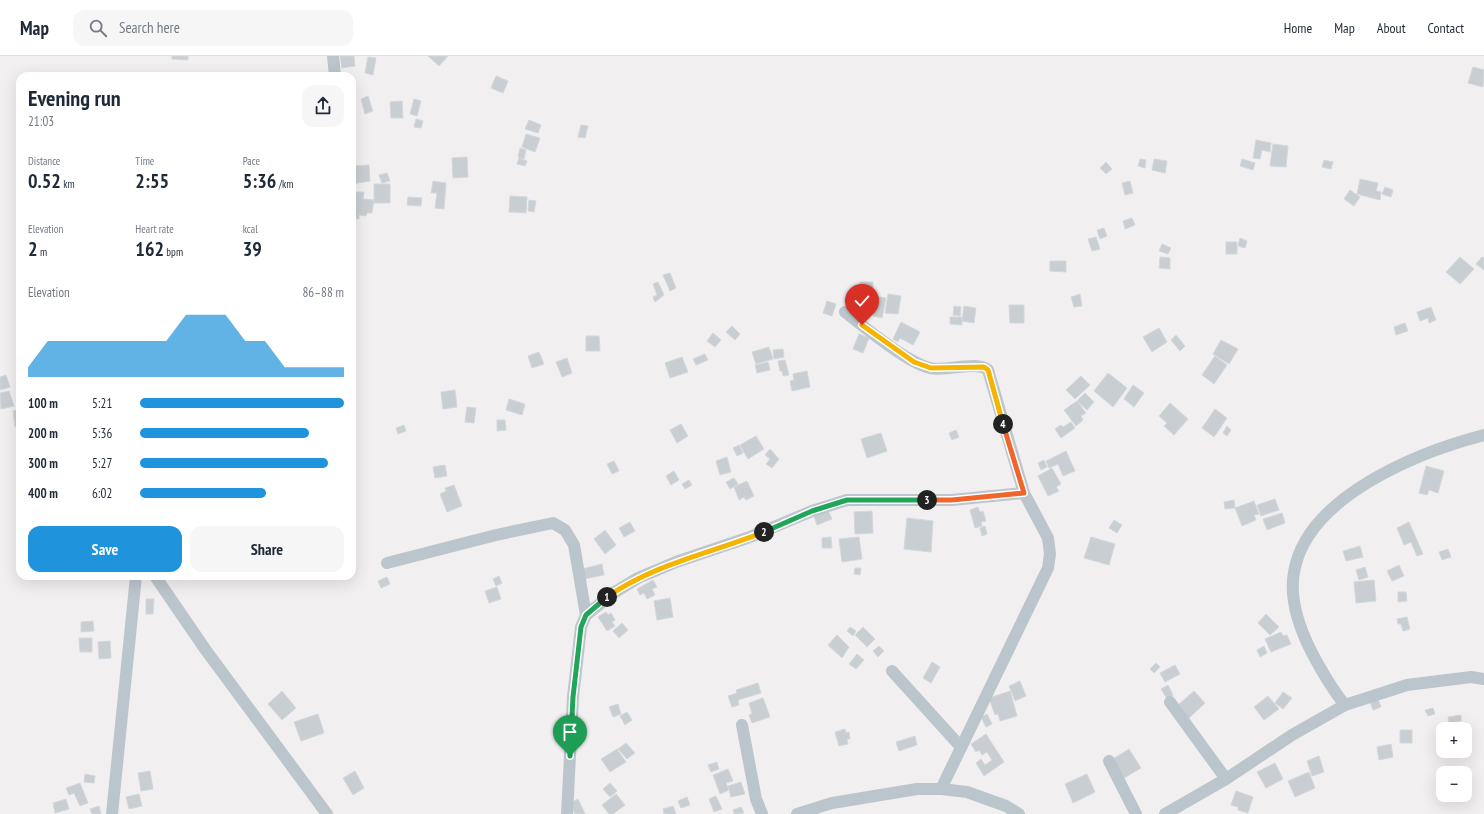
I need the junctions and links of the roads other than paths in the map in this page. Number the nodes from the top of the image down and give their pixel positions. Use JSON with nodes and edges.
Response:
{"nodes":[{"id":1,"x":333,"y":56,"type":"edge"},
{"id":2,"x":335,"y":72,"type":"edge"},
{"id":3,"x":845,"y":312,"type":"dead end"},
{"id":4,"x":1484,"y":435,"type":"edge"},
{"id":5,"x":1024,"y":493,"type":"junction"},
{"id":6,"x":386,"y":564,"type":"dead end"},
{"id":7,"x":136,"y":580,"type":"edge"},
{"id":8,"x":158,"y":580,"type":"edge"},
{"id":9,"x":586,"y":615,"type":"junction"},
{"id":10,"x":892,"y":671,"type":"dead end"},
{"id":11,"x":1484,"y":679,"type":"edge"},
{"id":12,"x":1170,"y":702,"type":"dead end"},
{"id":13,"x":1345,"y":705,"type":"junction"},
{"id":14,"x":742,"y":724,"type":"dead end"},
{"id":15,"x":960,"y":746,"type":"junction"},
{"id":16,"x":1109,"y":761,"type":"dead end"},
{"id":17,"x":1226,"y":779,"type":"junction"},
{"id":18,"x":941,"y":789,"type":"junction"},
{"id":19,"x":112,"y":814,"type":"edge"},
{"id":20,"x":327,"y":814,"type":"edge"},
{"id":21,"x":567,"y":814,"type":"edge"},
{"id":22,"x":762,"y":814,"type":"edge"},
{"id":23,"x":797,"y":814,"type":"edge"},
{"id":24,"x":1019,"y":814,"type":"edge"},
{"id":25,"x":1136,"y":814,"type":"edge"},
{"id":26,"x":1165,"y":814,"type":"edge"}],
"edges":[{"from":1,"to":2,"type":"street"},
{"from":3,"to":5,"type":"street"},
{"from":4,"to":13,"type":"street"},
{"from":5,"to":9,"type":"street"},
{"from":5,"to":15,"type":"street"},
{"from":6,"to":9,"type":"street"},
{"from":7,"to":19,"type":"street"},
{"from":8,"to":20,"type":"street"},
{"from":9,"to":21,"type":"street"},
{"from":10,"to":15,"type":"street"},
{"from":11,"to":13,"type":"street"},
{"from":12,"to":17,"type":"street"},
{"from":13,"to":17,"type":"street"},
{"from":14,"to":22,"type":"street"},
{"from":15,"to":18,"type":"street"},
{"from":16,"to":25,"type":"street"},
{"from":17,"to":26,"type":"street"},
{"from":18,"to":23,"type":"street"},
{"from":18,"to":24,"type":"street"}]}
